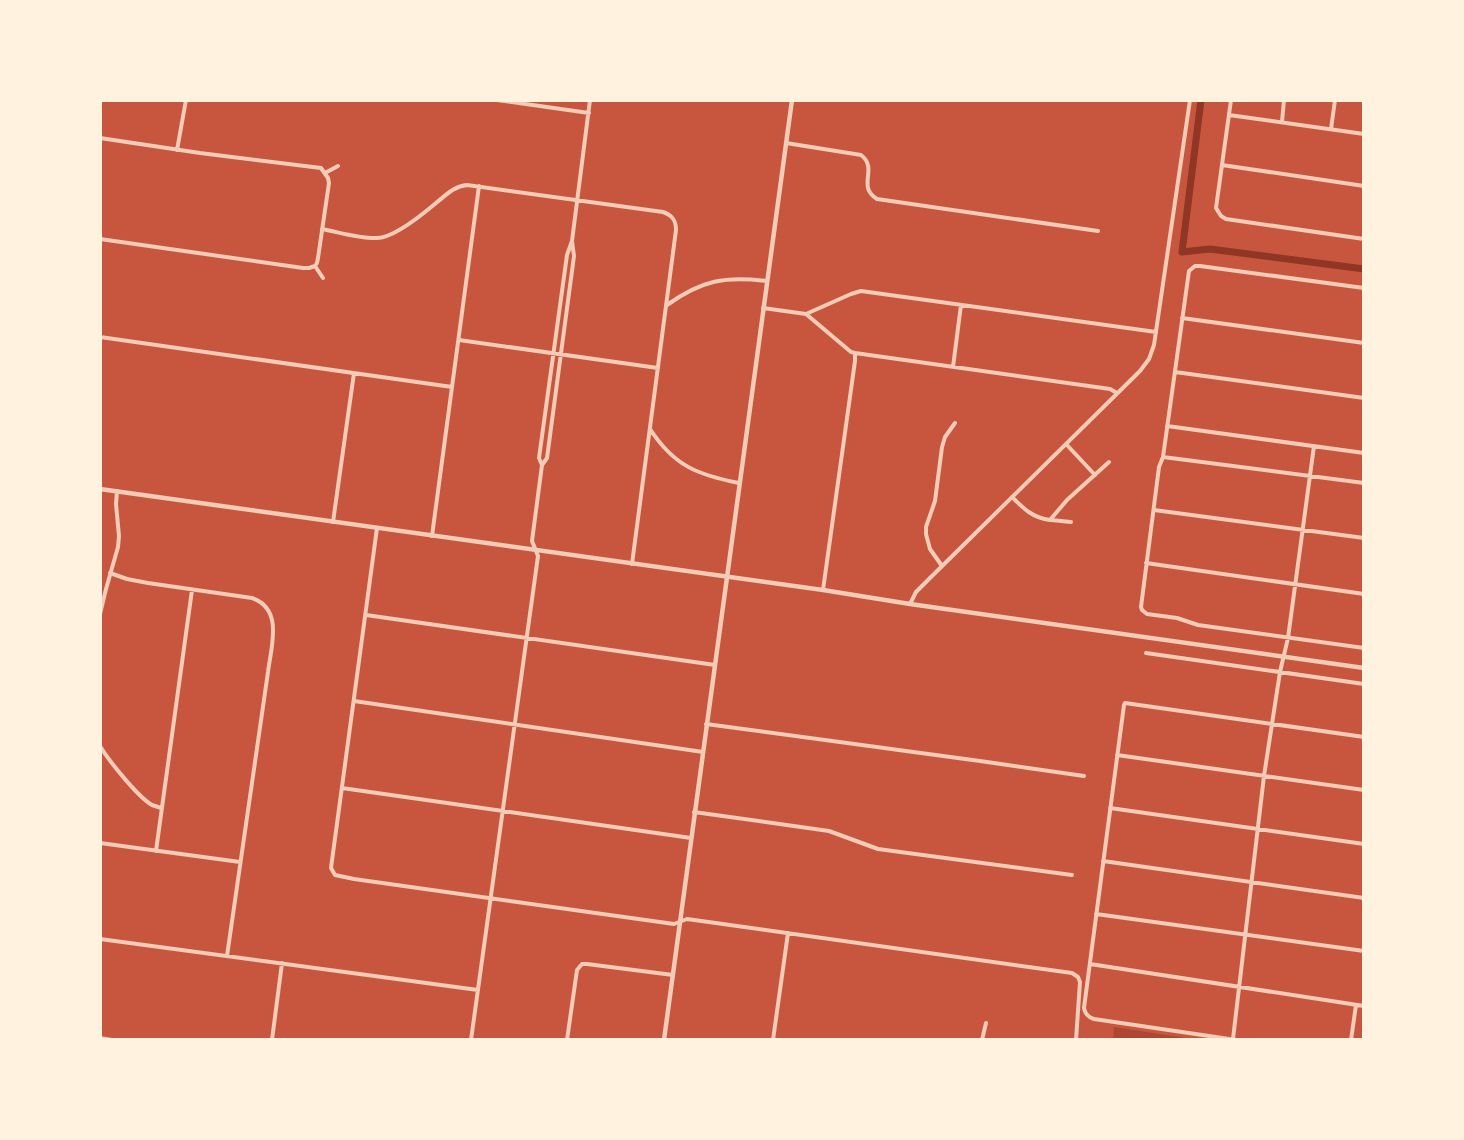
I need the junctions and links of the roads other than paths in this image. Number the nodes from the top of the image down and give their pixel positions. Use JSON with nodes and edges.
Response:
{"nodes":[{"id":1,"x":186,"y":100,"type":"edge"},
{"id":2,"x":497,"y":100,"type":"edge"},
{"id":3,"x":590,"y":100,"type":"edge"},
{"id":4,"x":792,"y":100,"type":"edge"},
{"id":5,"x":1190,"y":100,"type":"edge"},
{"id":6,"x":1231,"y":100,"type":"edge"},
{"id":7,"x":1284,"y":100,"type":"edge"},
{"id":8,"x":1335,"y":100,"type":"edge"},
{"id":9,"x":589,"y":113,"type":"junction"},
{"id":10,"x":1229,"y":115,"type":"junction"},
{"id":11,"x":1282,"y":122,"type":"junction"},
{"id":12,"x":1331,"y":129,"type":"junction"},
{"id":13,"x":1364,"y":134,"type":"edge"},
{"id":14,"x":100,"y":138,"type":"edge"},
{"id":15,"x":786,"y":143,"type":"junction"},
{"id":16,"x":177,"y":150,"type":"junction"},
{"id":17,"x":1222,"y":165,"type":"junction"},
{"id":18,"x":338,"y":166,"type":"dead end"},
{"id":19,"x":325,"y":173,"type":"junction"},
{"id":20,"x":478,"y":186,"type":"junction"},
{"id":21,"x":1364,"y":186,"type":"edge"},
{"id":22,"x":577,"y":199,"type":"junction"},
{"id":23,"x":322,"y":229,"type":"junction"},
{"id":24,"x":1098,"y":231,"type":"dead end"},
{"id":25,"x":100,"y":239,"type":"edge"},
{"id":26,"x":1364,"y":239,"type":"edge"},
{"id":27,"x":572,"y":241,"type":"junction"},
{"id":28,"x":315,"y":266,"type":"junction"},
{"id":29,"x":323,"y":278,"type":"dead end"},
{"id":30,"x":767,"y":281,"type":"junction"},
{"id":31,"x":1364,"y":288,"type":"edge"},
{"id":32,"x":961,"y":305,"type":"junction"},
{"id":33,"x":666,"y":306,"type":"junction"},
{"id":34,"x":763,"y":308,"type":"junction"},
{"id":35,"x":806,"y":314,"type":"junction"},
{"id":36,"x":1182,"y":318,"type":"junction"},
{"id":37,"x":1156,"y":332,"type":"junction"},
{"id":38,"x":100,"y":337,"type":"edge"},
{"id":39,"x":459,"y":340,"type":"junction"},
{"id":40,"x":1364,"y":343,"type":"edge"},
{"id":41,"x":553,"y":353,"type":"junction"},
{"id":42,"x":855,"y":353,"type":"junction"},
{"id":43,"x":561,"y":354,"type":"junction"},
{"id":44,"x":953,"y":367,"type":"junction"},
{"id":45,"x":658,"y":368,"type":"junction"},
{"id":46,"x":1175,"y":372,"type":"junction"},
{"id":47,"x":354,"y":373,"type":"junction"},
{"id":48,"x":452,"y":387,"type":"junction"},
{"id":49,"x":1117,"y":393,"type":"junction"},
{"id":50,"x":1364,"y":398,"type":"edge"},
{"id":51,"x":955,"y":423,"type":"dead end"},
{"id":52,"x":1167,"y":426,"type":"junction"},
{"id":53,"x":650,"y":428,"type":"junction"},
{"id":54,"x":1066,"y":444,"type":"junction"},
{"id":55,"x":1314,"y":446,"type":"junction"},
{"id":56,"x":1364,"y":453,"type":"edge"},
{"id":57,"x":1163,"y":457,"type":"junction"},
{"id":58,"x":1109,"y":462,"type":"dead end"},
{"id":59,"x":542,"y":465,"type":"junction"},
{"id":60,"x":1095,"y":475,"type":"junction"},
{"id":61,"x":1310,"y":475,"type":"junction"},
{"id":62,"x":739,"y":483,"type":"junction"},
{"id":63,"x":1364,"y":483,"type":"edge"},
{"id":64,"x":100,"y":489,"type":"edge"},
{"id":65,"x":117,"y":491,"type":"junction"},
{"id":66,"x":1012,"y":497,"type":"junction"},
{"id":67,"x":1154,"y":510,"type":"junction"},
{"id":68,"x":1050,"y":520,"type":"junction"},
{"id":69,"x":333,"y":522,"type":"junction"},
{"id":70,"x":1071,"y":522,"type":"dead end"},
{"id":71,"x":377,"y":528,"type":"junction"},
{"id":72,"x":1302,"y":530,"type":"junction"},
{"id":73,"x":432,"y":536,"type":"junction"},
{"id":74,"x":1364,"y":538,"type":"edge"},
{"id":75,"x":535,"y":550,"type":"junction"},
{"id":76,"x":1146,"y":563,"type":"junction"},
{"id":77,"x":632,"y":564,"type":"junction"},
{"id":78,"x":942,"y":566,"type":"junction"},
{"id":79,"x":110,"y":573,"type":"junction"},
{"id":80,"x":726,"y":578,"type":"junction"},
{"id":81,"x":1295,"y":585,"type":"junction"},
{"id":82,"x":192,"y":590,"type":"junction"},
{"id":83,"x":823,"y":590,"type":"junction"},
{"id":84,"x":1364,"y":594,"type":"edge"},
{"id":85,"x":910,"y":604,"type":"junction"},
{"id":86,"x":100,"y":614,"type":"edge"},
{"id":87,"x":366,"y":615,"type":"junction"},
{"id":88,"x":527,"y":638,"type":"junction"},
{"id":89,"x":1288,"y":638,"type":"junction"},
{"id":90,"x":1364,"y":648,"type":"edge"},
{"id":91,"x":1146,"y":653,"type":"dead end"},
{"id":92,"x":1284,"y":657,"type":"junction"},
{"id":93,"x":716,"y":665,"type":"junction"},
{"id":94,"x":1364,"y":668,"type":"edge"},
{"id":95,"x":1280,"y":672,"type":"junction"},
{"id":96,"x":1364,"y":684,"type":"edge"},
{"id":97,"x":354,"y":701,"type":"junction"},
{"id":98,"x":515,"y":724,"type":"junction"},
{"id":99,"x":706,"y":724,"type":"junction"},
{"id":100,"x":1272,"y":724,"type":"junction"},
{"id":101,"x":1364,"y":737,"type":"edge"},
{"id":102,"x":100,"y":746,"type":"edge"},
{"id":103,"x":703,"y":752,"type":"junction"},
{"id":104,"x":1117,"y":755,"type":"junction"},
{"id":105,"x":1084,"y":776,"type":"dead end"},
{"id":106,"x":1264,"y":776,"type":"junction"},
{"id":107,"x":342,"y":788,"type":"junction"},
{"id":108,"x":1364,"y":790,"type":"edge"},
{"id":109,"x":161,"y":808,"type":"junction"},
{"id":110,"x":1110,"y":808,"type":"junction"},
{"id":111,"x":502,"y":811,"type":"junction"},
{"id":112,"x":694,"y":812,"type":"junction"},
{"id":113,"x":1259,"y":829,"type":"junction"},
{"id":114,"x":691,"y":838,"type":"junction"},
{"id":115,"x":100,"y":843,"type":"edge"},
{"id":116,"x":1364,"y":844,"type":"edge"},
{"id":117,"x":156,"y":851,"type":"junction"},
{"id":118,"x":1103,"y":861,"type":"junction"},
{"id":119,"x":240,"y":862,"type":"junction"},
{"id":120,"x":1072,"y":875,"type":"dead end"},
{"id":121,"x":1252,"y":882,"type":"junction"},
{"id":122,"x":491,"y":898,"type":"junction"},
{"id":123,"x":1364,"y":898,"type":"edge"},
{"id":124,"x":1096,"y":915,"type":"junction"},
{"id":125,"x":680,"y":920,"type":"junction"},
{"id":126,"x":788,"y":933,"type":"junction"},
{"id":127,"x":1245,"y":935,"type":"junction"},
{"id":128,"x":100,"y":939,"type":"edge"},
{"id":129,"x":1364,"y":951,"type":"edge"},
{"id":130,"x":227,"y":956,"type":"junction"},
{"id":131,"x":282,"y":963,"type":"junction"},
{"id":132,"x":1090,"y":964,"type":"junction"},
{"id":133,"x":673,"y":975,"type":"junction"},
{"id":134,"x":1238,"y":987,"type":"junction"},
{"id":135,"x":478,"y":990,"type":"junction"},
{"id":136,"x":1356,"y":1005,"type":"junction"},
{"id":137,"x":1364,"y":1006,"type":"edge"},
{"id":138,"x":986,"y":1023,"type":"dead end"},
{"id":139,"x":100,"y":1038,"type":"edge"},
{"id":140,"x":1234,"y":1039,"type":"edge"},
{"id":141,"x":112,"y":1040,"type":"edge"},
{"id":142,"x":272,"y":1040,"type":"edge"},
{"id":143,"x":471,"y":1040,"type":"edge"},
{"id":144,"x":567,"y":1040,"type":"edge"},
{"id":145,"x":664,"y":1040,"type":"edge"},
{"id":146,"x":773,"y":1040,"type":"edge"},
{"id":147,"x":982,"y":1040,"type":"edge"},
{"id":148,"x":1076,"y":1040,"type":"edge"},
{"id":149,"x":1351,"y":1040,"type":"edge"}],
"edges":[{"from":1,"to":16,"type":"street"},
{"from":2,"to":9,"type":"street"},
{"from":3,"to":9,"type":"street"},
{"from":4,"to":15,"type":"street"},
{"from":5,"to":37,"type":"street"},
{"from":6,"to":10,"type":"street"},
{"from":7,"to":11,"type":"street"},
{"from":8,"to":12,"type":"street"},
{"from":9,"to":22,"type":"street"},
{"from":10,"to":11,"type":"street"},
{"from":10,"to":17,"type":"street"},
{"from":11,"to":12,"type":"street"},
{"from":12,"to":13,"type":"street"},
{"from":14,"to":16,"type":"street"},
{"from":15,"to":24,"type":"street"},
{"from":15,"to":30,"type":"street"},
{"from":16,"to":19,"type":"street"},
{"from":17,"to":21,"type":"street"},
{"from":17,"to":26,"type":"street"},
{"from":18,"to":19,"type":"street"},
{"from":19,"to":23,"type":"street"},
{"from":20,"to":22,"type":"street"},
{"from":20,"to":23,"type":"street"},
{"from":20,"to":39,"type":"street"},
{"from":22,"to":27,"type":"street"},
{"from":22,"to":33,"type":"street"},
{"from":23,"to":28,"type":"street"},
{"from":25,"to":28,"type":"street"},
{"from":27,"to":41,"type":"street"},
{"from":27,"to":43,"type":"street"},
{"from":28,"to":29,"type":"street"},
{"from":30,"to":33,"type":"street"},
{"from":30,"to":34,"type":"street"},
{"from":31,"to":36,"type":"street"},
{"from":32,"to":35,"type":"street"},
{"from":32,"to":37,"type":"street"},
{"from":32,"to":44,"type":"street"},
{"from":33,"to":45,"type":"street"},
{"from":34,"to":35,"type":"street"},
{"from":34,"to":62,"type":"street"},
{"from":35,"to":42,"type":"street"},
{"from":36,"to":40,"type":"street"},
{"from":36,"to":46,"type":"street"},
{"from":37,"to":49,"type":"street"},
{"from":38,"to":47,"type":"street"},
{"from":39,"to":41,"type":"street"},
{"from":39,"to":48,"type":"street"},
{"from":41,"to":43,"type":"street"},
{"from":41,"to":59,"type":"street"},
{"from":42,"to":44,"type":"street"},
{"from":42,"to":83,"type":"street"},
{"from":43,"to":45,"type":"street"},
{"from":43,"to":59,"type":"street"},
{"from":44,"to":49,"type":"street"},
{"from":45,"to":53,"type":"street"},
{"from":46,"to":50,"type":"street"},
{"from":46,"to":52,"type":"street"},
{"from":47,"to":48,"type":"street"},
{"from":47,"to":69,"type":"street"},
{"from":48,"to":73,"type":"street"},
{"from":49,"to":54,"type":"street"},
{"from":51,"to":78,"type":"street"},
{"from":52,"to":55,"type":"street"},
{"from":52,"to":57,"type":"street"},
{"from":53,"to":62,"type":"street"},
{"from":53,"to":77,"type":"street"},
{"from":54,"to":60,"type":"street"},
{"from":54,"to":66,"type":"street"},
{"from":55,"to":56,"type":"street"},
{"from":55,"to":61,"type":"street"},
{"from":57,"to":61,"type":"street"},
{"from":57,"to":67,"type":"street"},
{"from":58,"to":60,"type":"street"},
{"from":59,"to":75,"type":"street"},
{"from":60,"to":68,"type":"street"},
{"from":61,"to":63,"type":"street"},
{"from":61,"to":72,"type":"street"},
{"from":62,"to":80,"type":"street"},
{"from":64,"to":65,"type":"street"},
{"from":65,"to":69,"type":"street"},
{"from":65,"to":79,"type":"street"},
{"from":66,"to":68,"type":"street"},
{"from":66,"to":78,"type":"street"},
{"from":67,"to":72,"type":"street"},
{"from":67,"to":76,"type":"street"},
{"from":68,"to":70,"type":"street"},
{"from":69,"to":71,"type":"street"},
{"from":71,"to":73,"type":"street"},
{"from":71,"to":87,"type":"street"},
{"from":72,"to":74,"type":"street"},
{"from":72,"to":81,"type":"street"},
{"from":73,"to":75,"type":"street"},
{"from":75,"to":77,"type":"street"},
{"from":75,"to":88,"type":"street"},
{"from":76,"to":81,"type":"street"},
{"from":76,"to":89,"type":"street"},
{"from":77,"to":80,"type":"street"},
{"from":78,"to":85,"type":"street"},
{"from":79,"to":82,"type":"street"},
{"from":79,"to":86,"type":"street"},
{"from":80,"to":83,"type":"street"},
{"from":80,"to":93,"type":"street"},
{"from":81,"to":84,"type":"street"},
{"from":81,"to":89,"type":"street"},
{"from":82,"to":109,"type":"street"},
{"from":82,"to":119,"type":"street"},
{"from":83,"to":85,"type":"street"},
{"from":85,"to":92,"type":"street"},
{"from":87,"to":88,"type":"street"},
{"from":87,"to":97,"type":"street"},
{"from":88,"to":93,"type":"street"},
{"from":88,"to":98,"type":"street"},
{"from":89,"to":90,"type":"street"},
{"from":89,"to":92,"type":"street"},
{"from":91,"to":95,"type":"street"},
{"from":92,"to":94,"type":"street"},
{"from":92,"to":95,"type":"street"},
{"from":93,"to":99,"type":"street"},
{"from":95,"to":96,"type":"street"},
{"from":95,"to":100,"type":"street"},
{"from":97,"to":98,"type":"street"},
{"from":97,"to":107,"type":"street"},
{"from":98,"to":103,"type":"street"},
{"from":98,"to":111,"type":"street"},
{"from":99,"to":103,"type":"street"},
{"from":99,"to":105,"type":"street"},
{"from":100,"to":101,"type":"street"},
{"from":100,"to":104,"type":"street"},
{"from":100,"to":106,"type":"street"},
{"from":102,"to":109,"type":"street"},
{"from":103,"to":112,"type":"street"},
{"from":104,"to":106,"type":"street"},
{"from":104,"to":110,"type":"street"},
{"from":106,"to":108,"type":"street"},
{"from":106,"to":113,"type":"street"},
{"from":107,"to":111,"type":"street"},
{"from":107,"to":122,"type":"street"},
{"from":109,"to":117,"type":"street"},
{"from":110,"to":113,"type":"street"},
{"from":110,"to":118,"type":"street"},
{"from":111,"to":114,"type":"street"},
{"from":111,"to":122,"type":"street"},
{"from":112,"to":114,"type":"street"},
{"from":112,"to":120,"type":"street"},
{"from":113,"to":116,"type":"street"},
{"from":113,"to":121,"type":"street"},
{"from":114,"to":125,"type":"street"},
{"from":115,"to":117,"type":"street"},
{"from":117,"to":119,"type":"street"},
{"from":118,"to":121,"type":"street"},
{"from":118,"to":124,"type":"street"},
{"from":119,"to":130,"type":"street"},
{"from":121,"to":123,"type":"street"},
{"from":121,"to":127,"type":"street"},
{"from":122,"to":125,"type":"street"},
{"from":122,"to":135,"type":"street"},
{"from":124,"to":127,"type":"street"},
{"from":124,"to":132,"type":"street"},
{"from":125,"to":126,"type":"street"},
{"from":125,"to":133,"type":"street"},
{"from":126,"to":146,"type":"street"},
{"from":126,"to":148,"type":"street"},
{"from":127,"to":129,"type":"street"},
{"from":127,"to":134,"type":"street"},
{"from":128,"to":130,"type":"street"},
{"from":130,"to":131,"type":"street"},
{"from":131,"to":135,"type":"street"},
{"from":131,"to":142,"type":"street"},
{"from":132,"to":134,"type":"street"},
{"from":132,"to":140,"type":"street"},
{"from":133,"to":144,"type":"street"},
{"from":133,"to":145,"type":"street"},
{"from":134,"to":136,"type":"street"},
{"from":134,"to":140,"type":"street"},
{"from":135,"to":143,"type":"street"},
{"from":136,"to":137,"type":"street"},
{"from":136,"to":149,"type":"street"},
{"from":138,"to":147,"type":"street"},
{"from":139,"to":141,"type":"street"}]}
